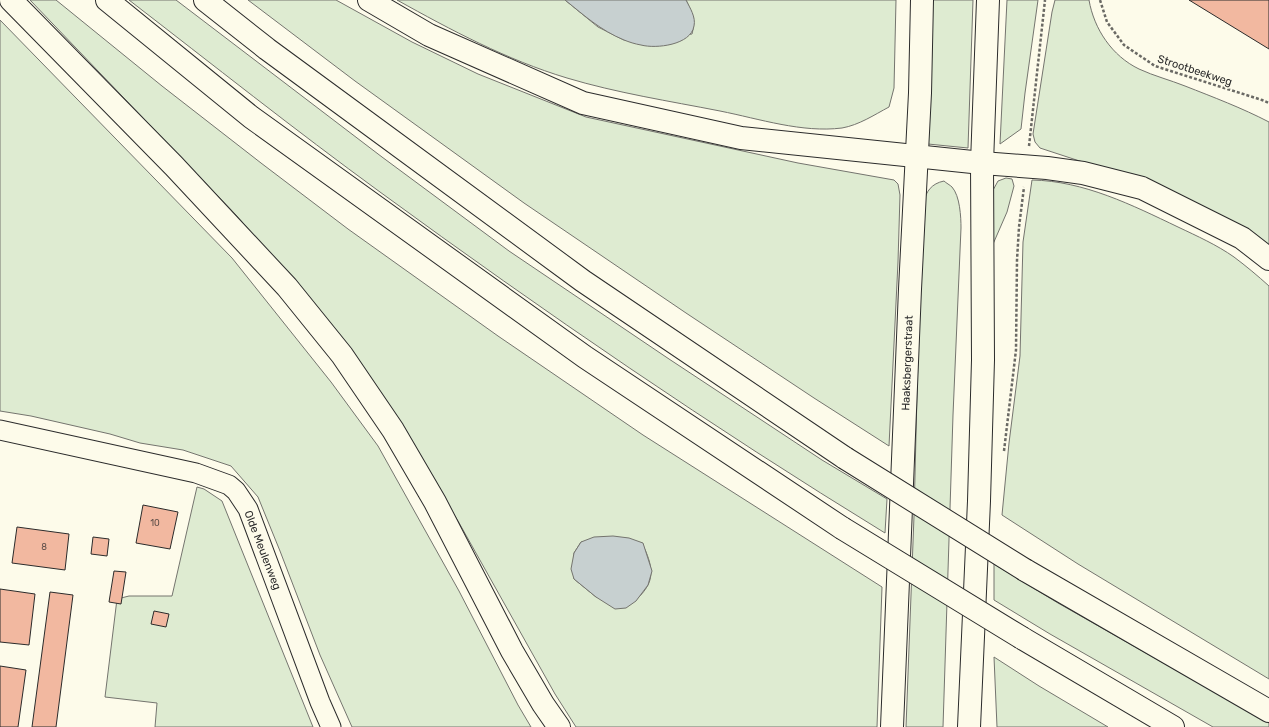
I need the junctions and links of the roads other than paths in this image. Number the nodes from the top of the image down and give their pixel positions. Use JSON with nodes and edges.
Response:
{"nodes":[{"id":1,"x":11,"y":0,"type":"edge"},
{"id":2,"x":107,"y":0,"type":"edge"},
{"id":3,"x":205,"y":0,"type":"edge"},
{"id":4,"x":369,"y":0,"type":"edge"},
{"id":5,"x":922,"y":0,"type":"edge"},
{"id":6,"x":988,"y":0,"type":"edge"},
{"id":7,"x":917,"y":156,"type":"junction"},
{"id":8,"x":982,"y":163,"type":"junction"},
{"id":9,"x":1269,"y":258,"type":"edge"},
{"id":10,"x":0,"y":430,"type":"edge"},
{"id":11,"x":1269,"y":712,"type":"edge"},
{"id":12,"x":331,"y":727,"type":"edge"},
{"id":13,"x":559,"y":727,"type":"edge"},
{"id":14,"x":892,"y":727,"type":"edge"},
{"id":15,"x":969,"y":727,"type":"edge"},
{"id":16,"x":1173,"y":727,"type":"edge"}],
"edges":[{"from":1,"to":13,"type":"main road"},
{"from":2,"to":16,"type":"main road","bridge":true},
{"from":3,"to":11,"type":"main road","bridge":true},
{"from":4,"to":7,"type":"main road"},
{"from":5,"to":7,"type":"main road","name":"Haaksbergerstraat"},
{"from":6,"to":8,"type":"main road"},
{"from":7,"to":8,"type":"main road"},
{"from":7,"to":14,"type":"main road","name":"Haaksbergerstraat"},
{"from":8,"to":9,"type":"main road"},
{"from":8,"to":15,"type":"main road"},
{"from":10,"to":12,"type":"street","name":"Olde Meulenweg"}]}
